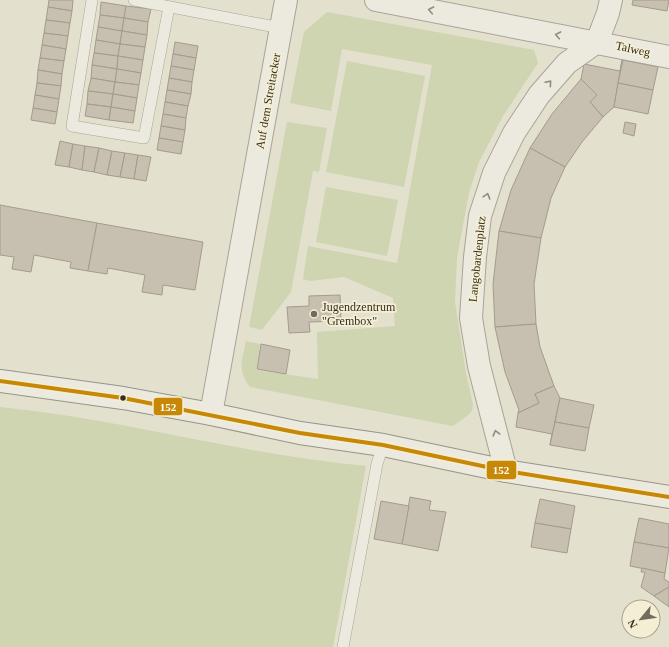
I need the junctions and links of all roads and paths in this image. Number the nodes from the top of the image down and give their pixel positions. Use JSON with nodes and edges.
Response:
{"nodes":[{"id":1,"x":92,"y":0,"type":"edge"},
{"id":2,"x":134,"y":0,"type":"edge"},
{"id":3,"x":286,"y":0,"type":"edge"},
{"id":4,"x":376,"y":0,"type":"edge"},
{"id":5,"x":611,"y":0,"type":"edge"},
{"id":6,"x":169,"y":7,"type":"junction"},
{"id":7,"x":281,"y":28,"type":"junction"},
{"id":8,"x":597,"y":42,"type":"junction"},
{"id":9,"x":669,"y":57,"type":"edge"},
{"id":10,"x":0,"y":381,"type":"edge"},
{"id":11,"x":211,"y":414,"type":"junction"},
{"id":12,"x":383,"y":445,"type":"junction"},
{"id":13,"x":506,"y":471,"type":"junction"},
{"id":14,"x":669,"y":497,"type":"edge"},
{"id":15,"x":343,"y":647,"type":"edge"}],
"edges":[{"from":1,"to":6,"type":"lane"},
{"from":2,"to":6,"type":"lane"},
{"from":3,"to":7,"type":"street","name":"Auf dem Streitacker"},
{"from":8,"to":4,"type":"street","one_way":true},
{"from":5,"to":8,"type":"street"},
{"from":6,"to":7,"type":"lane"},
{"from":7,"to":11,"type":"street","name":"Auf dem Streitacker"},
{"from":8,"to":9,"type":"street","name":"Talweg"},
{"from":13,"to":8,"type":"street","name":"Langobardenplatz","one_way":true},
{"from":10,"to":11,"type":"street"},
{"from":11,"to":12,"type":"street"},
{"from":12,"to":13,"type":"street"},
{"from":12,"to":15,"type":"lane"},
{"from":13,"to":14,"type":"street"}]}
